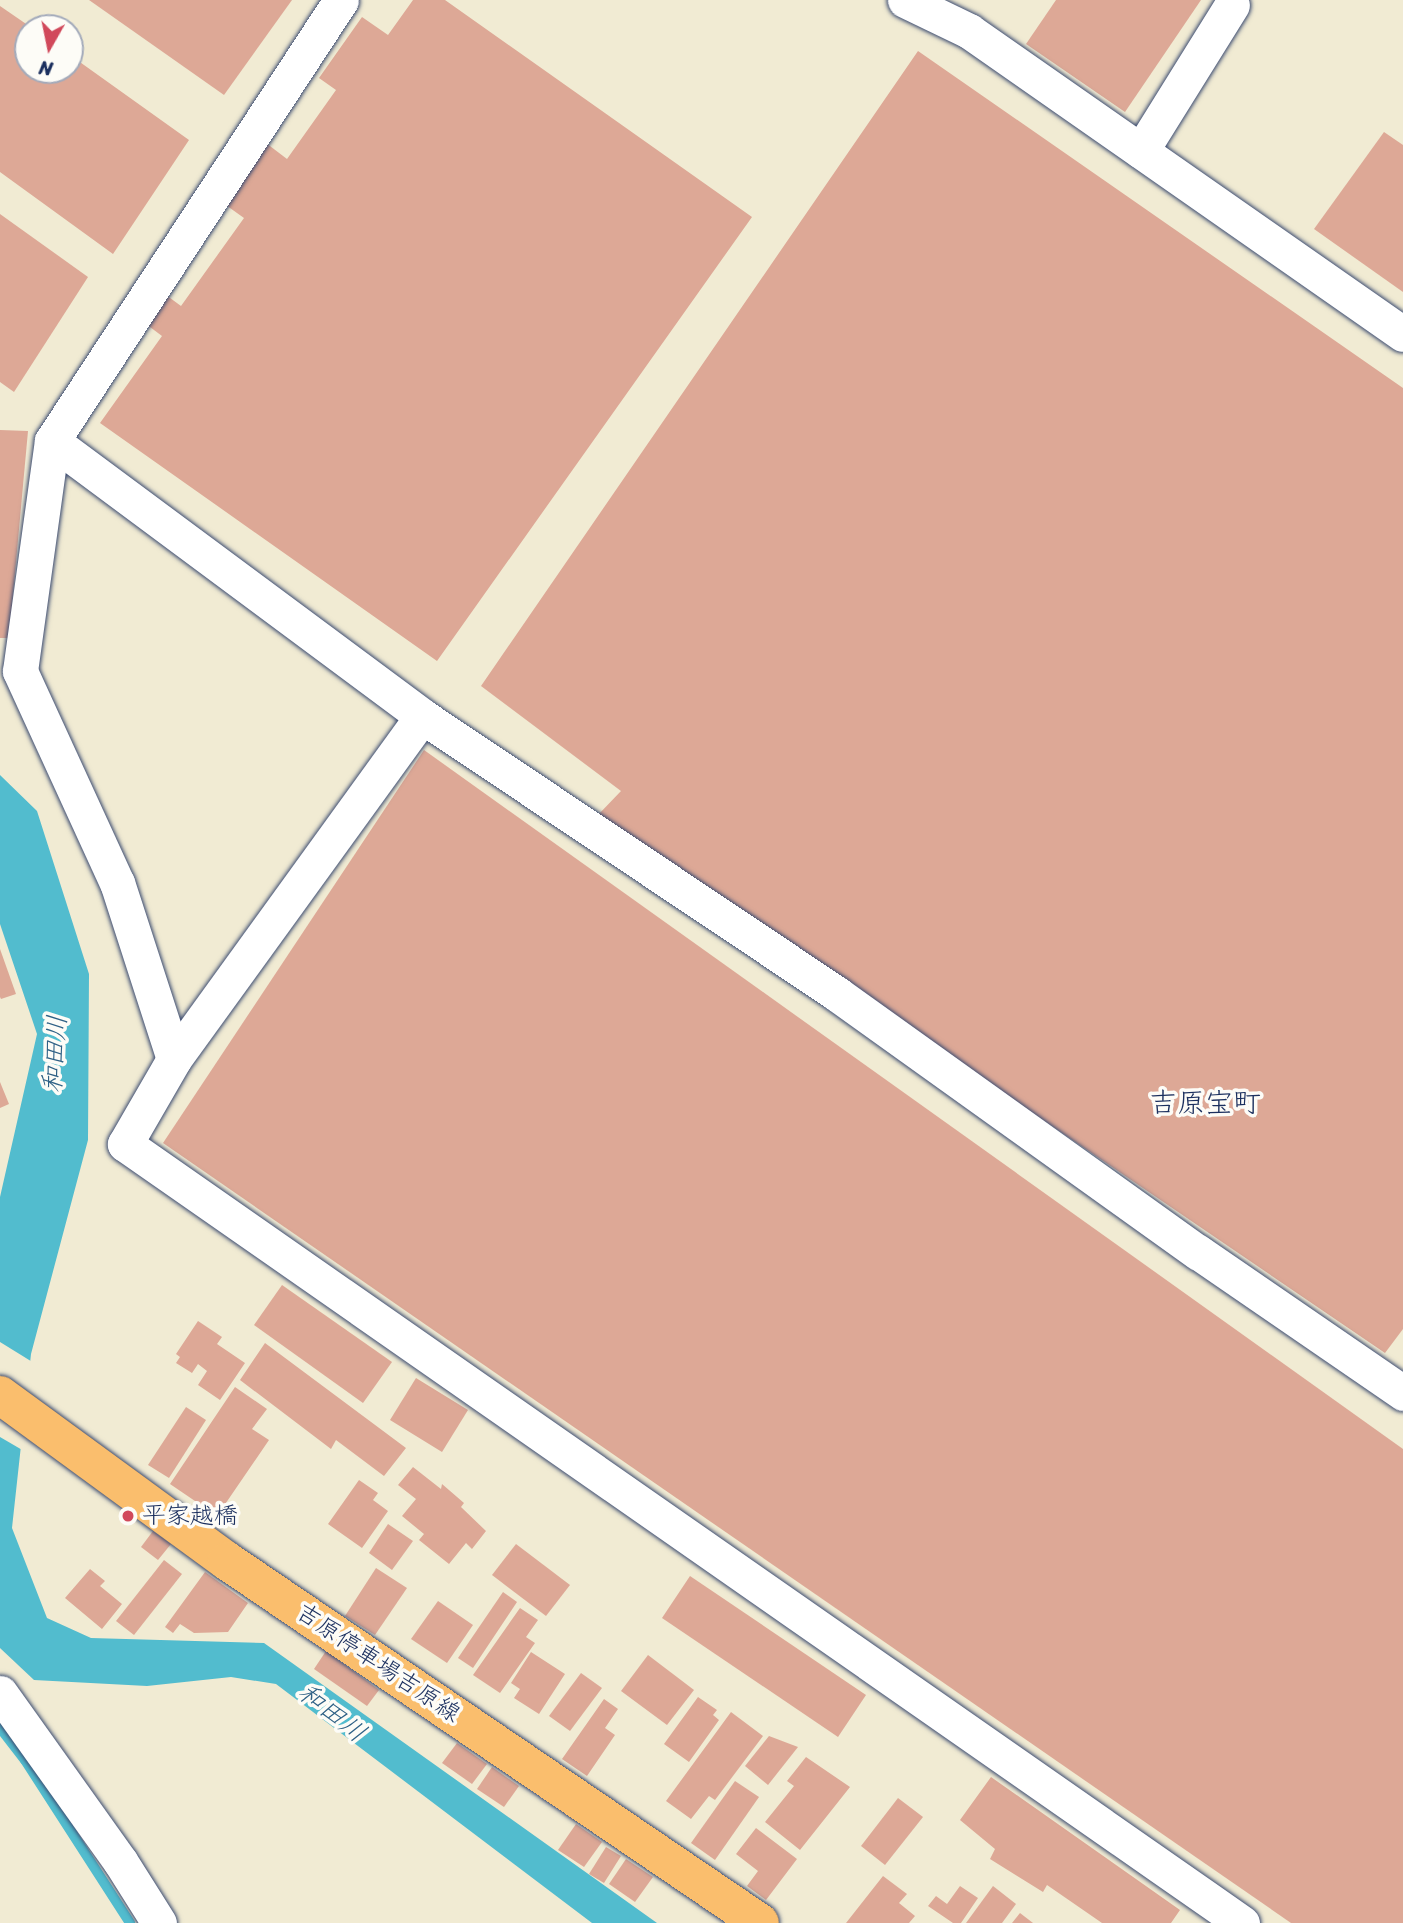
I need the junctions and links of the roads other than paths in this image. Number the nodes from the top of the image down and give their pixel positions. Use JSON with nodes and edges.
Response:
{"nodes":[{"id":1,"x":341,"y":0,"type":"edge"},
{"id":2,"x":905,"y":0,"type":"edge"},
{"id":3,"x":1232,"y":5,"type":"dead end"},
{"id":4,"x":1141,"y":151,"type":"junction"},
{"id":5,"x":1403,"y":334,"type":"edge"},
{"id":6,"x":52,"y":441,"type":"junction"},
{"id":7,"x":10,"y":672,"type":"edge"},
{"id":8,"x":422,"y":716,"type":"junction"},
{"id":9,"x":174,"y":1059,"type":"junction"},
{"id":10,"x":1403,"y":1393,"type":"edge"},
{"id":11,"x":0,"y":1395,"type":"edge"},
{"id":12,"x":0,"y":1693,"type":"edge"},
{"id":13,"x":159,"y":1923,"type":"edge"},
{"id":14,"x":760,"y":1923,"type":"edge"},
{"id":15,"x":1242,"y":1923,"type":"edge"}],
"edges":[{"from":1,"to":6,"type":"street"},
{"from":2,"to":4,"type":"street"},
{"from":3,"to":4,"type":"street"},
{"from":4,"to":5,"type":"street"},
{"from":6,"to":7,"type":"street"},
{"from":6,"to":8,"type":"street"},
{"from":7,"to":9,"type":"street"},
{"from":8,"to":9,"type":"street"},
{"from":8,"to":10,"type":"street"},
{"from":9,"to":15,"type":"street"},
{"from":11,"to":14,"type":"main road","name":"吉原停車場吉原線"},
{"from":12,"to":13,"type":"street"}]}
